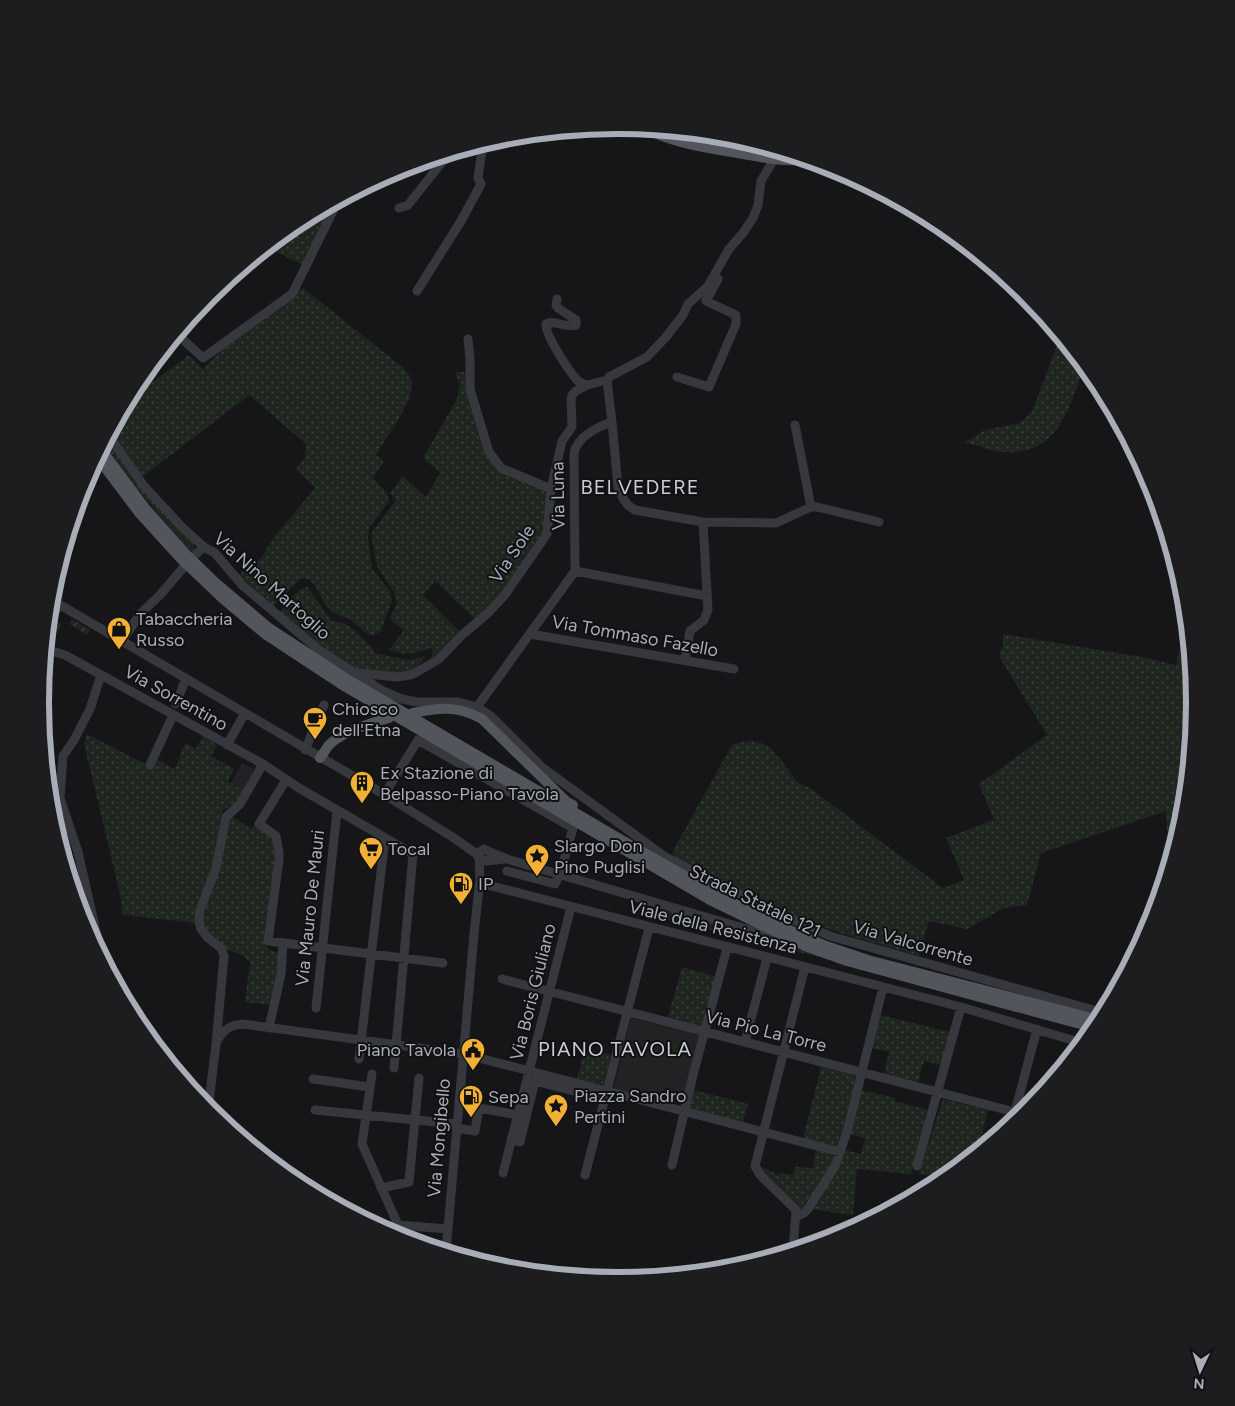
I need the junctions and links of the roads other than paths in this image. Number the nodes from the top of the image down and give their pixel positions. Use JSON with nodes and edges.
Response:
{"nodes":[{"id":1,"x":662,"y":136,"type":"edge"},
{"id":2,"x":482,"y":151,"type":"edge"},
{"id":3,"x":774,"y":159,"type":"junction"},
{"id":4,"x":782,"y":159,"type":"edge"},
{"id":5,"x":442,"y":162,"type":"edge"},
{"id":6,"x":399,"y":208,"type":"dead end"},
{"id":7,"x":334,"y":210,"type":"edge"},
{"id":8,"x":723,"y":262,"type":"junction"},
{"id":9,"x":417,"y":291,"type":"dead end"},
{"id":10,"x":557,"y":299,"type":"dead end"},
{"id":11,"x":182,"y":338,"type":"edge"},
{"id":12,"x":468,"y":339,"type":"dead end"},
{"id":13,"x":677,"y":377,"type":"dead end"},
{"id":14,"x":607,"y":380,"type":"junction"},
{"id":15,"x":588,"y":385,"type":"junction"},
{"id":16,"x":612,"y":422,"type":"junction"},
{"id":17,"x":794,"y":425,"type":"dead end"},
{"id":18,"x":113,"y":441,"type":"edge"},
{"id":19,"x":105,"y":455,"type":"edge"},
{"id":20,"x":102,"y":463,"type":"edge"},
{"id":21,"x":551,"y":489,"type":"junction"},
{"id":22,"x":810,"y":507,"type":"junction"},
{"id":23,"x":703,"y":522,"type":"junction"},
{"id":24,"x":879,"y":522,"type":"dead end"},
{"id":25,"x":204,"y":547,"type":"junction"},
{"id":26,"x":194,"y":556,"type":"dead end"},
{"id":27,"x":183,"y":568,"type":"dead end"},
{"id":28,"x":575,"y":571,"type":"junction"},
{"id":29,"x":707,"y":596,"type":"junction"},
{"id":30,"x":60,"y":605,"type":"joint"},
{"id":31,"x":57,"y":609,"type":"edge"},
{"id":32,"x":530,"y":634,"type":"junction"},
{"id":33,"x":122,"y":641,"type":"junction"},
{"id":34,"x":52,"y":651,"type":"edge"},
{"id":35,"x":686,"y":660,"type":"junction"},
{"id":36,"x":734,"y":669,"type":"dead end"},
{"id":37,"x":355,"y":672,"type":"junction"},
{"id":38,"x":101,"y":675,"type":"junction"},
{"id":39,"x":186,"y":678,"type":"junction"},
{"id":40,"x":176,"y":704,"type":"dead end"},
{"id":41,"x":324,"y":705,"type":"dead end"},
{"id":42,"x":477,"y":707,"type":"junction"},
{"id":43,"x":246,"y":713,"type":"junction"},
{"id":44,"x":412,"y":713,"type":"dead end"},
{"id":45,"x":173,"y":715,"type":"junction"},
{"id":46,"x":389,"y":718,"type":"dead end"},
{"id":47,"x":502,"y":728,"type":"joint"},
{"id":48,"x":227,"y":745,"type":"junction"},
{"id":49,"x":305,"y":750,"type":"junction"},
{"id":50,"x":320,"y":758,"type":"junction"},
{"id":51,"x":150,"y":764,"type":"dead end"},
{"id":52,"x":263,"y":764,"type":"junction"},
{"id":53,"x":286,"y":780,"type":"junction"},
{"id":54,"x":384,"y":795,"type":"junction"},
{"id":55,"x":337,"y":811,"type":"junction"},
{"id":56,"x":385,"y":838,"type":"junction"},
{"id":57,"x":620,"y":839,"type":"junction"},
{"id":58,"x":485,"y":856,"type":"junction"},
{"id":59,"x":507,"y":871,"type":"dead end"},
{"id":60,"x":560,"y":874,"type":"junction"},
{"id":61,"x":480,"y":881,"type":"junction"},
{"id":62,"x":571,"y":907,"type":"junction"},
{"id":63,"x":650,"y":928,"type":"junction"},
{"id":64,"x":95,"y":929,"type":"edge"},
{"id":65,"x":283,"y":943,"type":"junction"},
{"id":66,"x":805,"y":946,"type":"junction"},
{"id":67,"x":323,"y":948,"type":"junction"},
{"id":68,"x":727,"y":948,"type":"junction"},
{"id":69,"x":372,"y":954,"type":"junction"},
{"id":70,"x":405,"y":958,"type":"junction"},
{"id":71,"x":767,"y":958,"type":"junction"},
{"id":72,"x":443,"y":963,"type":"dead end"},
{"id":73,"x":805,"y":968,"type":"junction"},
{"id":74,"x":502,"y":979,"type":"dead end"},
{"id":75,"x":883,"y":987,"type":"junction"},
{"id":76,"x":549,"y":991,"type":"junction"},
{"id":77,"x":961,"y":1007,"type":"junction"},
{"id":78,"x":316,"y":1008,"type":"dead end"},
{"id":79,"x":1095,"y":1011,"type":"edge"},
{"id":80,"x":626,"y":1012,"type":"junction"},
{"id":81,"x":1038,"y":1013,"type":"junction"},
{"id":82,"x":1091,"y":1018,"type":"edge"},
{"id":83,"x":218,"y":1019,"type":"junction"},
{"id":84,"x":237,"y":1025,"type":"junction"},
{"id":85,"x":1085,"y":1025,"type":"edge"},
{"id":86,"x":269,"y":1028,"type":"junction"},
{"id":87,"x":1084,"y":1028,"type":"edge"},
{"id":88,"x":1037,"y":1030,"type":"junction"},
{"id":89,"x":704,"y":1032,"type":"junction"},
{"id":90,"x":362,"y":1041,"type":"junction"},
{"id":91,"x":1075,"y":1041,"type":"edge"},
{"id":92,"x":745,"y":1042,"type":"junction"},
{"id":93,"x":216,"y":1044,"type":"junction"},
{"id":94,"x":397,"y":1046,"type":"junction"},
{"id":95,"x":783,"y":1052,"type":"junction"},
{"id":96,"x":464,"y":1054,"type":"junction"},
{"id":97,"x":359,"y":1059,"type":"dead end"},
{"id":98,"x":394,"y":1068,"type":"dead end"},
{"id":99,"x":529,"y":1072,"type":"junction"},
{"id":100,"x":862,"y":1072,"type":"junction"},
{"id":101,"x":372,"y":1074,"type":"dead end"},
{"id":102,"x":419,"y":1078,"type":"dead end"},
{"id":103,"x":314,"y":1080,"type":"dead end"},
{"id":104,"x":370,"y":1087,"type":"junction"},
{"id":105,"x":938,"y":1092,"type":"junction"},
{"id":106,"x":605,"y":1095,"type":"junction"},
{"id":107,"x":209,"y":1099,"type":"edge"},
{"id":108,"x":459,"y":1101,"type":"junction"},
{"id":109,"x":1020,"y":1105,"type":"edge"},
{"id":110,"x":479,"y":1108,"type":"junction"},
{"id":111,"x":315,"y":1110,"type":"dead end"},
{"id":112,"x":684,"y":1112,"type":"junction"},
{"id":113,"x":1013,"y":1112,"type":"edge"},
{"id":114,"x":366,"y":1115,"type":"junction"},
{"id":115,"x":518,"y":1115,"type":"junction"},
{"id":116,"x":415,"y":1120,"type":"junction"},
{"id":117,"x":456,"y":1126,"type":"junction"},
{"id":118,"x":763,"y":1131,"type":"junction"},
{"id":119,"x":511,"y":1139,"type":"junction"},
{"id":120,"x":840,"y":1152,"type":"junction"},
{"id":121,"x":672,"y":1165,"type":"dead end"},
{"id":122,"x":917,"y":1166,"type":"dead end"},
{"id":123,"x":503,"y":1173,"type":"dead end"},
{"id":124,"x":585,"y":1174,"type":"dead end"},
{"id":125,"x":382,"y":1188,"type":"junction"},
{"id":126,"x":796,"y":1217,"type":"junction"},
{"id":127,"x":448,"y":1229,"type":"junction"},
{"id":128,"x":794,"y":1244,"type":"edge"},
{"id":129,"x":447,"y":1245,"type":"edge"}],
"edges":[{"from":1,"to":3,"type":"main road"},
{"from":2,"to":9,"type":"street"},
{"from":3,"to":4,"type":"main road"},
{"from":3,"to":8,"type":"street"},
{"from":5,"to":6,"type":"street"},
{"from":7,"to":11,"type":"street"},
{"from":8,"to":13,"type":"street"},
{"from":8,"to":14,"type":"street"},
{"from":10,"to":15,"type":"street"},
{"from":12,"to":21,"type":"street"},
{"from":14,"to":15,"type":"street","name":"Via Sole"},
{"from":14,"to":16,"type":"street"},
{"from":15,"to":21,"type":"street","name":"Via Sole"},
{"from":16,"to":23,"type":"street"},
{"from":16,"to":28,"type":"street","name":"Via Luna"},
{"from":17,"to":22,"type":"street"},
{"from":18,"to":25,"type":"street","name":"Via Nino Martoglio"},
{"from":19,"to":57,"type":"main road","name":"Strada Statale 121"},
{"from":20,"to":66,"type":"main road","name":"Strada Statale 121"},
{"from":21,"to":37,"type":"street","name":"Via Sole"},
{"from":22,"to":23,"type":"street"},
{"from":22,"to":24,"type":"street"},
{"from":23,"to":29,"type":"street"},
{"from":25,"to":26,"type":"street"},
{"from":25,"to":37,"type":"street","name":"Via Nino Martoglio"},
{"from":27,"to":33,"type":"street"},
{"from":28,"to":29,"type":"street"},
{"from":28,"to":32,"type":"street"},
{"from":29,"to":35,"type":"street"},
{"from":30,"to":31,"type":"street"},
{"from":30,"to":33,"type":"street"},
{"from":32,"to":35,"type":"street","name":"Via Tommaso Fazello"},
{"from":32,"to":42,"type":"street"},
{"from":33,"to":39,"type":"street"},
{"from":34,"to":38,"type":"street","name":"Via Sorrentino"},
{"from":35,"to":36,"type":"street","name":"Via Tommaso Fazello"},
{"from":37,"to":42,"type":"street","name":"Via Nino Martoglio"},
{"from":38,"to":45,"type":"street","name":"Via Sorrentino"},
{"from":38,"to":64,"type":"street"},
{"from":39,"to":40,"type":"street"},
{"from":39,"to":43,"type":"street"},
{"from":41,"to":49,"type":"street"},
{"from":42,"to":47,"type":"street","name":"Via Nino Martoglio"},
{"from":43,"to":48,"type":"street"},
{"from":43,"to":49,"type":"street"},
{"from":44,"to":57,"type":"main road"},
{"from":45,"to":48,"type":"street","name":"Via Sorrentino"},
{"from":45,"to":51,"type":"street"},
{"from":46,"to":50,"type":"main road"},
{"from":47,"to":79,"type":"street","name":"Via Valcorrente"},
{"from":48,"to":52,"type":"street","name":"Via Sorrentino"},
{"from":49,"to":50,"type":"street"},
{"from":50,"to":54,"type":"street"},
{"from":52,"to":53,"type":"street"},
{"from":52,"to":83,"type":"street"},
{"from":53,"to":55,"type":"street"},
{"from":53,"to":65,"type":"street"},
{"from":54,"to":58,"type":"street"},
{"from":54,"to":60,"type":"street"},
{"from":55,"to":56,"type":"street"},
{"from":55,"to":67,"type":"street","name":"Via Mauro De Mauri"},
{"from":56,"to":69,"type":"street"},
{"from":56,"to":70,"type":"street"},
{"from":57,"to":82,"type":"main road","name":"Strada Statale 121"},
{"from":58,"to":60,"type":"street"},
{"from":58,"to":61,"type":"street"},
{"from":59,"to":60,"type":"street"},
{"from":60,"to":66,"type":"street"},
{"from":61,"to":62,"type":"street","name":"Viale della Resistenza"},
{"from":61,"to":96,"type":"street","name":"Via Mongibello"},
{"from":62,"to":63,"type":"street","name":"Viale della Resistenza"},
{"from":62,"to":76,"type":"street","name":"Via Boris Giuliano"},
{"from":63,"to":68,"type":"street","name":"Viale della Resistenza"},
{"from":63,"to":80,"type":"street"},
{"from":65,"to":67,"type":"street"},
{"from":65,"to":86,"type":"street"},
{"from":66,"to":81,"type":"main road","name":"Strada Statale 121"},
{"from":67,"to":69,"type":"street"},
{"from":67,"to":78,"type":"street","name":"Via Mauro De Mauri"},
{"from":68,"to":71,"type":"street","name":"Viale della Resistenza"},
{"from":68,"to":89,"type":"street"},
{"from":69,"to":70,"type":"street"},
{"from":69,"to":90,"type":"street"},
{"from":70,"to":72,"type":"street"},
{"from":70,"to":94,"type":"street"},
{"from":71,"to":73,"type":"street","name":"Viale della Resistenza"},
{"from":71,"to":92,"type":"street"},
{"from":73,"to":75,"type":"street","name":"Viale della Resistenza"},
{"from":73,"to":95,"type":"street"},
{"from":74,"to":76,"type":"street","name":"Via Pio La Torre"},
{"from":75,"to":77,"type":"street","name":"Viale della Resistenza"},
{"from":75,"to":100,"type":"street"},
{"from":76,"to":80,"type":"street","name":"Via Pio La Torre"},
{"from":76,"to":99,"type":"street","name":"Via Boris Giuliano"},
{"from":77,"to":88,"type":"street","name":"Viale della Resistenza"},
{"from":77,"to":105,"type":"street"},
{"from":80,"to":89,"type":"street","name":"Via Pio La Torre"},
{"from":80,"to":106,"type":"street"},
{"from":81,"to":85,"type":"main road","name":"Strada Statale 121"},
{"from":81,"to":87,"type":"main road"},
{"from":83,"to":84,"type":"street"},
{"from":83,"to":93,"type":"street"},
{"from":84,"to":86,"type":"street"},
{"from":84,"to":93,"type":"street"},
{"from":86,"to":90,"type":"street"},
{"from":88,"to":91,"type":"street","name":"Viale della Resistenza"},
{"from":88,"to":109,"type":"street"},
{"from":89,"to":92,"type":"street","name":"Via Pio La Torre"},
{"from":89,"to":112,"type":"street"},
{"from":90,"to":94,"type":"street"},
{"from":90,"to":97,"type":"street"},
{"from":92,"to":95,"type":"street","name":"Via Pio La Torre"},
{"from":93,"to":107,"type":"street"},
{"from":94,"to":96,"type":"street"},
{"from":94,"to":98,"type":"street"},
{"from":95,"to":100,"type":"street","name":"Via Pio La Torre"},
{"from":95,"to":118,"type":"street"},
{"from":96,"to":99,"type":"street"},
{"from":96,"to":108,"type":"street","name":"Via Mongibello"},
{"from":99,"to":106,"type":"street"},
{"from":99,"to":115,"type":"street","name":"Via Boris Giuliano"},
{"from":100,"to":105,"type":"street","name":"Via Pio La Torre"},
{"from":100,"to":120,"type":"street"},
{"from":101,"to":104,"type":"street"},
{"from":102,"to":116,"type":"street"},
{"from":103,"to":104,"type":"street"},
{"from":104,"to":114,"type":"street"},
{"from":105,"to":113,"type":"street","name":"Via Pio La Torre"},
{"from":105,"to":122,"type":"street"},
{"from":106,"to":112,"type":"street"},
{"from":106,"to":119,"type":"street"},
{"from":106,"to":124,"type":"street"},
{"from":108,"to":110,"type":"street"},
{"from":108,"to":117,"type":"street","name":"Via Mongibello"},
{"from":110,"to":115,"type":"street"},
{"from":110,"to":117,"type":"street"},
{"from":111,"to":114,"type":"street"},
{"from":112,"to":118,"type":"street"},
{"from":112,"to":121,"type":"street"},
{"from":114,"to":116,"type":"street"},
{"from":114,"to":125,"type":"street"},
{"from":115,"to":119,"type":"street","name":"Via Boris Giuliano"},
{"from":116,"to":117,"type":"street"},
{"from":116,"to":125,"type":"street"},
{"from":117,"to":127,"type":"street","name":"Via Mongibello"},
{"from":118,"to":120,"type":"street"},
{"from":118,"to":126,"type":"street"},
{"from":119,"to":123,"type":"street","name":"Via Boris Giuliano"},
{"from":120,"to":126,"type":"street"},
{"from":125,"to":127,"type":"street"},
{"from":126,"to":128,"type":"street"},
{"from":127,"to":129,"type":"street","name":"Via Mongibello"}]}
